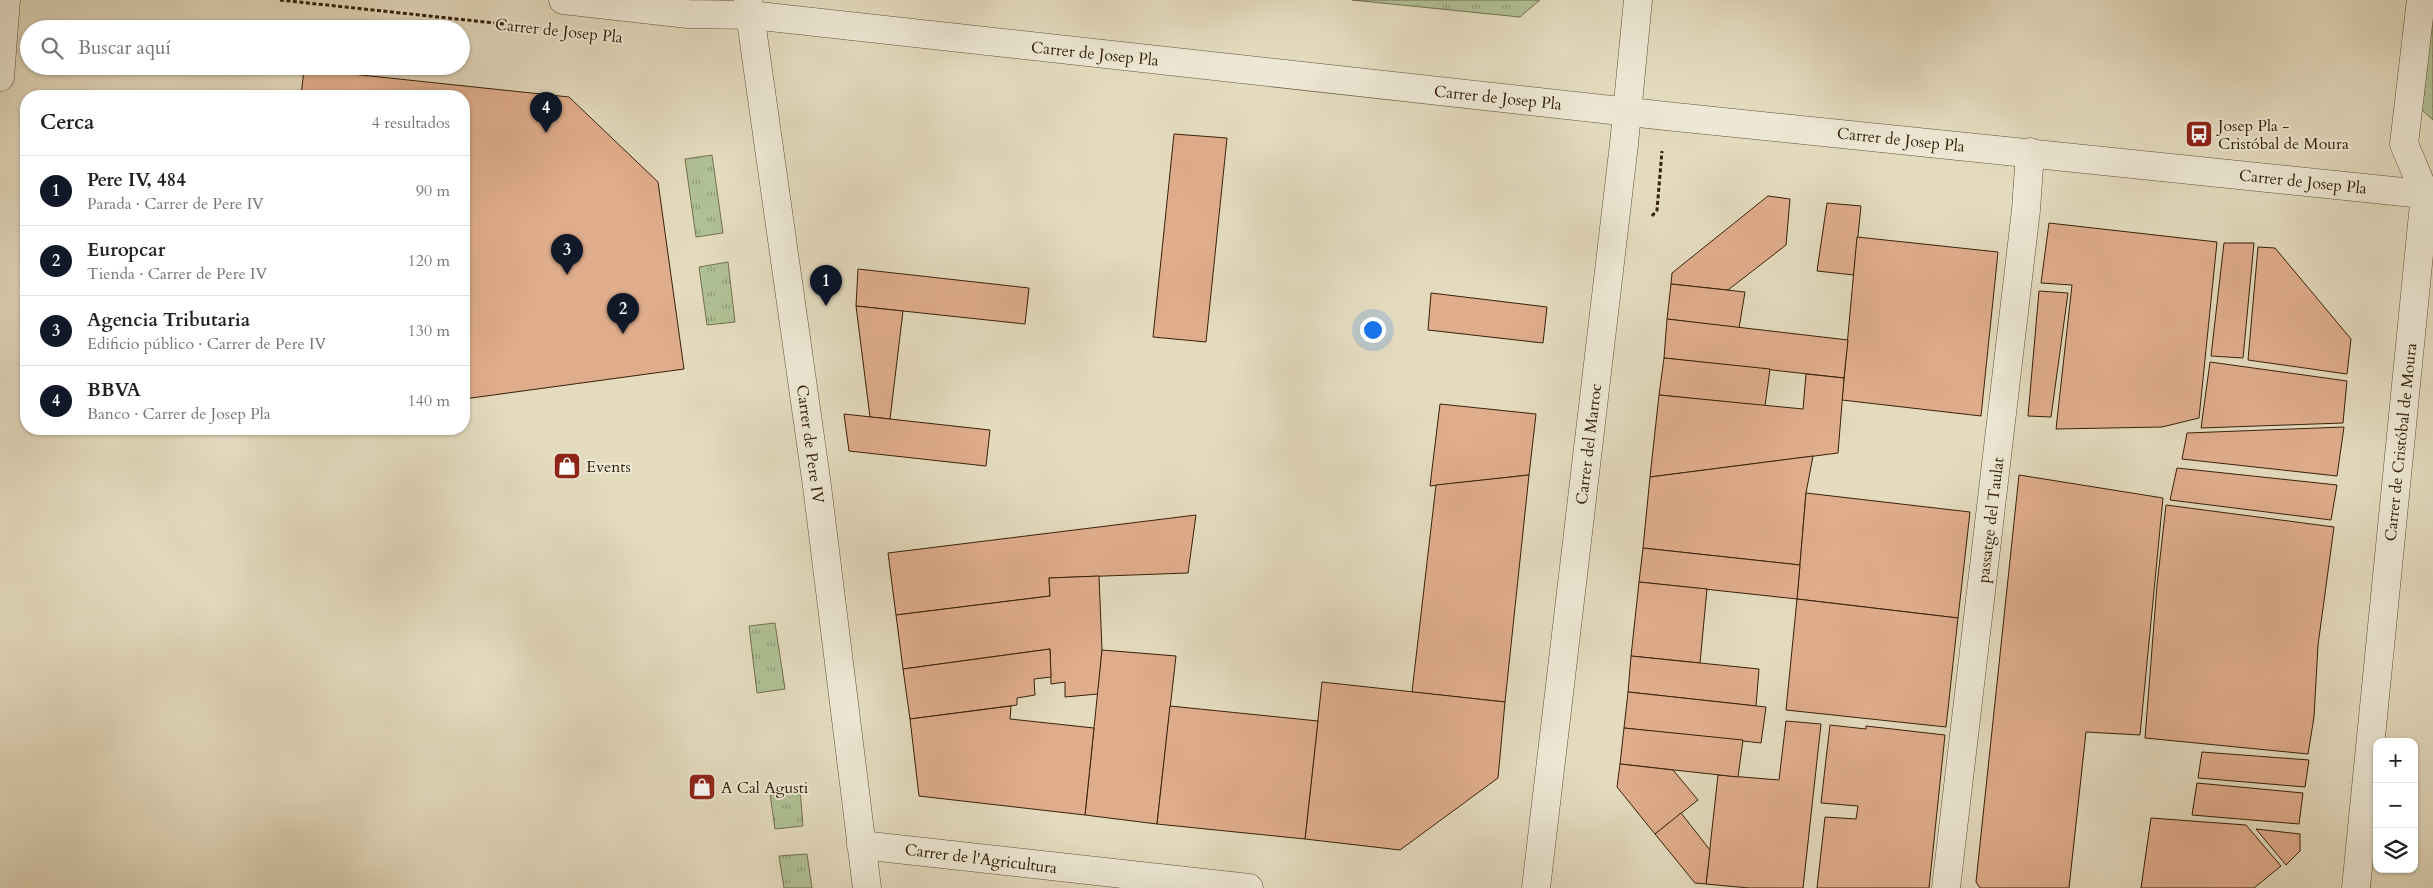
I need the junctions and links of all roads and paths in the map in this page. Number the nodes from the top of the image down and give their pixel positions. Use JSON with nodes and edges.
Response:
{"nodes":[{"id":1,"x":6,"y":0,"type":"edge"},
{"id":2,"x":280,"y":0,"type":"edge"},
{"id":3,"x":563,"y":0,"type":"edge"},
{"id":4,"x":1638,"y":0,"type":"edge"},
{"id":5,"x":2421,"y":0,"type":"edge"},
{"id":6,"x":750,"y":8,"type":"edge"},
{"id":7,"x":466,"y":20,"type":"edge"},
{"id":8,"x":470,"y":20,"type":"edge"},
{"id":9,"x":549,"y":29,"type":"dead end"},
{"id":10,"x":0,"y":77,"type":"edge"},
{"id":11,"x":1627,"y":111,"type":"junction"},
{"id":12,"x":2030,"y":152,"type":"junction"},
{"id":13,"x":2429,"y":195,"type":"edge"},
{"id":14,"x":861,"y":845,"type":"junction"},
{"id":15,"x":867,"y":888,"type":"edge"},
{"id":16,"x":1249,"y":888,"type":"edge"},
{"id":17,"x":1536,"y":888,"type":"edge"},
{"id":18,"x":1946,"y":888,"type":"edge"},
{"id":19,"x":2356,"y":888,"type":"edge"}],
"edges":[{"from":1,"to":10,"type":"street"},
{"from":2,"to":7,"type":"path","name":"Carrer de Josep Pla"},
{"from":3,"to":6,"type":"street","name":"Carrer de Josep Pla"},
{"from":4,"to":11,"type":"street","name":"Carrer del Marroc"},
{"from":5,"to":13,"type":"street","name":"Carrer de Cristóbal de Moura"},
{"from":6,"to":11,"type":"street","name":"Carrer de Josep Pla"},
{"from":6,"to":14,"type":"street","name":"Carrer de Pere IV"},
{"from":8,"to":9,"type":"path","name":"Carrer de Josep Pla"},
{"from":11,"to":12,"type":"street","name":"Carrer de Josep Pla"},
{"from":11,"to":17,"type":"street","name":"Carrer del Marroc"},
{"from":12,"to":13,"type":"street","name":"Carrer de Josep Pla"},
{"from":12,"to":18,"type":"street","name":"passatge del Taulat"},
{"from":13,"to":19,"type":"street","name":"Carrer de Cristóbal de Moura"},
{"from":14,"to":15,"type":"street","name":"Carrer de Pere IV"},
{"from":14,"to":16,"type":"street","name":"Carrer de l'Agricultura"}]}
